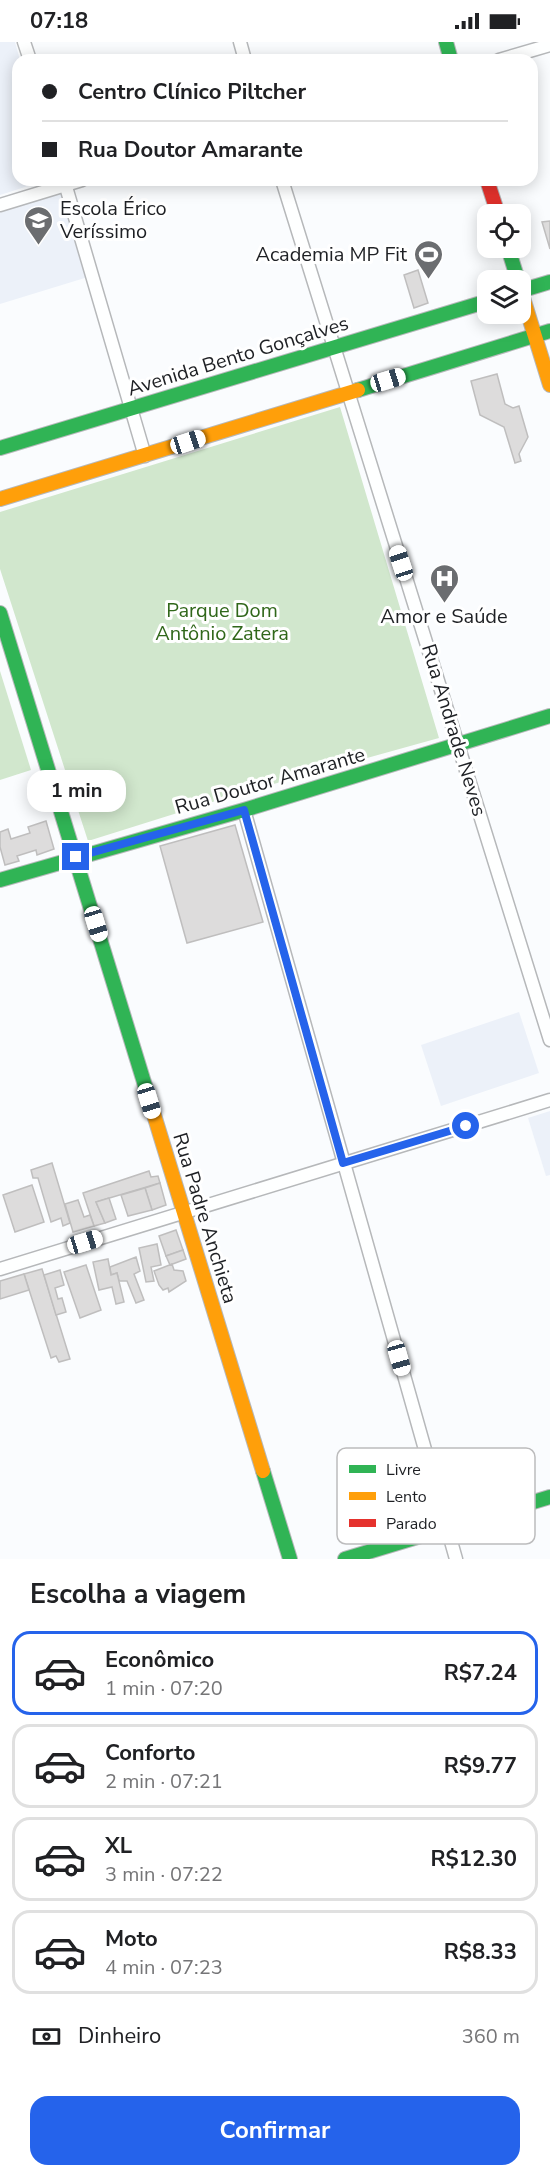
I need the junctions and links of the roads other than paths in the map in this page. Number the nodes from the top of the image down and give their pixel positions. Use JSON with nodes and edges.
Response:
{"nodes":[{"id":1,"x":550,"y":45,"type":"edge"},
{"id":2,"x":519,"y":54,"type":"edge"},
{"id":3,"x":53,"y":186,"type":"edge"},
{"id":4,"x":65,"y":186,"type":"edge"},
{"id":5,"x":284,"y":186,"type":"edge"},
{"id":6,"x":490,"y":186,"type":"edge"},
{"id":7,"x":495,"y":204,"type":"edge"},
{"id":8,"x":0,"y":205,"type":"edge"},
{"id":9,"x":550,"y":282,"type":"edge"},
{"id":10,"x":531,"y":287,"type":"edge"},
{"id":11,"x":477,"y":304,"type":"edge"},
{"id":12,"x":531,"y":323,"type":"edge"},
{"id":13,"x":550,"y":331,"type":"edge"},
{"id":14,"x":535,"y":336,"type":"junction"},
{"id":15,"x":334,"y":348,"type":"junction"},
{"id":16,"x":550,"y":385,"type":"edge"},
{"id":17,"x":347,"y":393,"type":"junction"},
{"id":18,"x":130,"y":409,"type":"junction"},
{"id":19,"x":0,"y":448,"type":"edge"},
{"id":20,"x":145,"y":456,"type":"junction"},
{"id":21,"x":0,"y":499,"type":"edge"},
{"id":22,"x":0,"y":614,"type":"edge"},
{"id":23,"x":550,"y":716,"type":"edge"},
{"id":24,"x":459,"y":745,"type":"junction"},
{"id":25,"x":244,"y":810,"type":"junction"},
{"id":26,"x":76,"y":857,"type":"junction"},
{"id":27,"x":0,"y":879,"type":"edge"},
{"id":28,"x":550,"y":1040,"type":"edge"},
{"id":29,"x":550,"y":1100,"type":"edge"},
{"id":30,"x":343,"y":1163,"type":"junction"},
{"id":31,"x":182,"y":1212,"type":"junction"},
{"id":32,"x":0,"y":1269,"type":"edge"},
{"id":33,"x":424,"y":1448,"type":"edge"},
{"id":34,"x":550,"y":1497,"type":"edge"},
{"id":35,"x":535,"y":1502,"type":"edge"},
{"id":36,"x":396,"y":1544,"type":"edge"},
{"id":37,"x":452,"y":1544,"type":"edge"},
{"id":38,"x":290,"y":1559,"type":"edge"},
{"id":39,"x":345,"y":1559,"type":"edge"},
{"id":40,"x":456,"y":1559,"type":"edge"}],
"edges":[{"from":1,"to":2,"type":"street"},
{"from":3,"to":8,"type":"street"},
{"from":4,"to":18,"type":"street"},
{"from":5,"to":15,"type":"street","name":"Rua Andrade Neves"},
{"from":6,"to":7,"type":"main road"},
{"from":9,"to":10,"type":"main road"},
{"from":11,"to":15,"type":"main road","name":"Avenida Bento Gonçalves"},
{"from":12,"to":14,"type":"main road"},
{"from":13,"to":14,"type":"main road"},
{"from":14,"to":16,"type":"main road"},
{"from":14,"to":17,"type":"main road"},
{"from":15,"to":17,"type":"street","name":"Rua Andrade Neves"},
{"from":15,"to":18,"type":"main road","name":"Avenida Bento Gonçalves"},
{"from":17,"to":20,"type":"main road"},
{"from":17,"to":24,"type":"street","name":"Rua Andrade Neves"},
{"from":18,"to":19,"type":"main road","name":"Avenida Bento Gonçalves"},
{"from":18,"to":20,"type":"street"},
{"from":20,"to":21,"type":"main road"},
{"from":22,"to":26,"type":"main road","name":"Rua Padre Anchieta"},
{"from":23,"to":24,"type":"main road","name":"Rua Doutor Amarante"},
{"from":24,"to":25,"type":"main road","name":"Rua Doutor Amarante"},
{"from":24,"to":28,"type":"street","name":"Rua Andrade Neves"},
{"from":25,"to":26,"type":"main road","name":"Rua Doutor Amarante"},
{"from":25,"to":30,"type":"street"},
{"from":26,"to":27,"type":"main road","name":"Rua Doutor Amarante"},
{"from":26,"to":31,"type":"main road","name":"Rua Padre Anchieta"},
{"from":29,"to":30,"type":"street"},
{"from":30,"to":31,"type":"street"},
{"from":30,"to":33,"type":"street"},
{"from":31,"to":32,"type":"street"},
{"from":31,"to":38,"type":"main road","name":"Rua Padre Anchieta"},
{"from":34,"to":35,"type":"main road"},
{"from":36,"to":39,"type":"main road"},
{"from":37,"to":40,"type":"street"}]}
